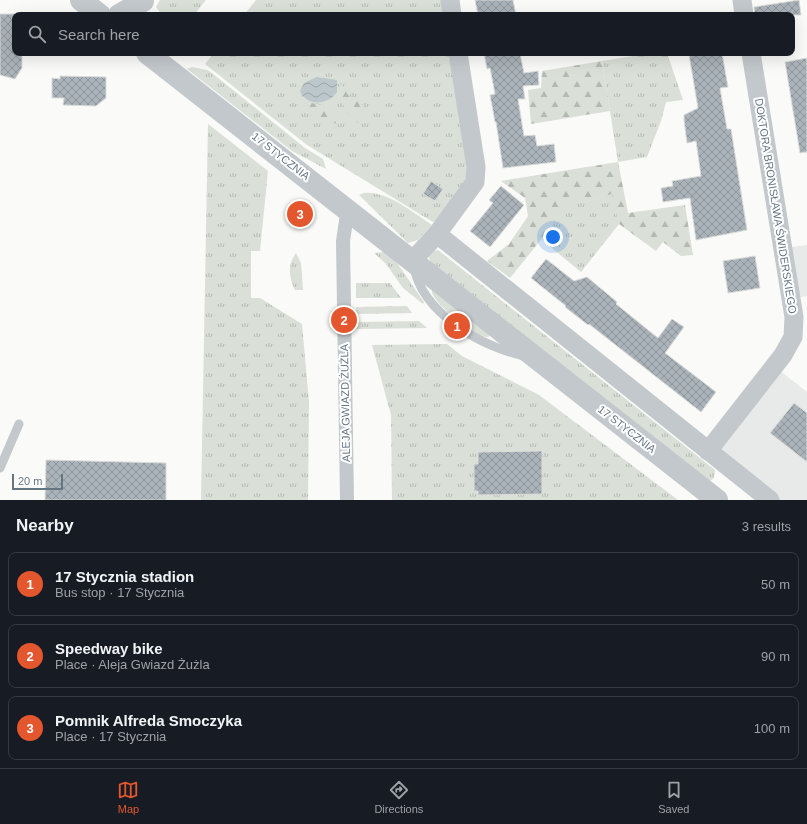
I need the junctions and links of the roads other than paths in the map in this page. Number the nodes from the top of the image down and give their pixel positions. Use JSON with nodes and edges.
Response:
{"nodes":[{"id":1,"x":81,"y":0,"type":"edge"},
{"id":2,"x":111,"y":0,"type":"edge"},
{"id":3,"x":450,"y":0,"type":"edge"},
{"id":4,"x":742,"y":0,"type":"edge"},
{"id":5,"x":144,"y":5,"type":"edge"},
{"id":6,"x":96,"y":12,"type":"edge"},
{"id":7,"x":109,"y":12,"type":"edge"},
{"id":8,"x":126,"y":12,"type":"edge"},
{"id":9,"x":452,"y":12,"type":"edge"},
{"id":10,"x":744,"y":12,"type":"edge"},
{"id":11,"x":458,"y":56,"type":"edge"},
{"id":12,"x":751,"y":56,"type":"edge"},
{"id":13,"x":156,"y":57,"type":"edge"},
{"id":14,"x":352,"y":212,"type":"junction"},
{"id":15,"x":437,"y":234,"type":"junction"},
{"id":16,"x":413,"y":260,"type":"junction"},
{"id":17,"x":18,"y":424,"type":"dead end"},
{"id":18,"x":708,"y":451,"type":"junction"},
{"id":19,"x":2,"y":457,"type":"edge"},
{"id":20,"x":0,"y":468,"type":"edge"},
{"id":21,"x":347,"y":500,"type":"edge"},
{"id":22,"x":717,"y":500,"type":"edge"},
{"id":23,"x":770,"y":500,"type":"edge"}],
"edges":[{"from":1,"to":6,"type":"street"},
{"from":2,"to":7,"type":"street"},
{"from":3,"to":9,"type":"street"},
{"from":4,"to":10,"type":"street"},
{"from":5,"to":8,"type":"street"},
{"from":11,"to":15,"type":"street"},
{"from":12,"to":18,"type":"street","name":"DOKTORA BRONISŁAWA ŚWIDERSKIEGO"},
{"from":13,"to":14,"type":"street","name":"17 STYCZNIA"},
{"from":14,"to":16,"type":"street","name":"17 STYCZNIA"},
{"from":14,"to":21,"type":"street","name":"ALEJA GWIAZD ŻUŻLA"},
{"from":15,"to":16,"type":"street"},
{"from":15,"to":18,"type":"street"},
{"from":16,"to":22,"type":"street","name":"17 STYCZNIA"},
{"from":17,"to":19,"type":"lane"},
{"from":18,"to":23,"type":"street"},
{"from":19,"to":20,"type":"lane"}]}
